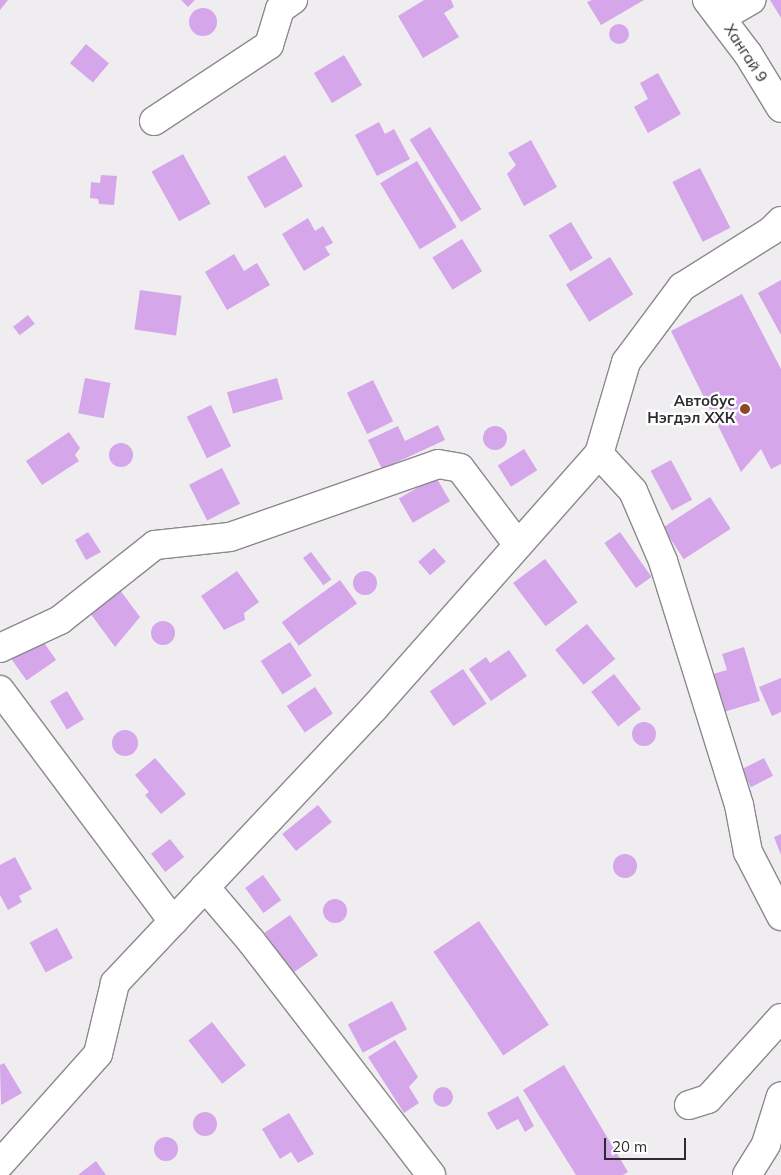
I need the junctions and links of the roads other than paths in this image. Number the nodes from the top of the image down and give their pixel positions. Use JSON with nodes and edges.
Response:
{"nodes":[{"id":1,"x":293,"y":0,"type":"edge"},
{"id":2,"x":751,"y":0,"type":"edge"},
{"id":3,"x":714,"y":8,"type":"edge"},
{"id":4,"x":781,"y":108,"type":"edge"},
{"id":5,"x":154,"y":121,"type":"dead end"},
{"id":6,"x":781,"y":221,"type":"edge"},
{"id":7,"x":599,"y":454,"type":"junction"},
{"id":8,"x":518,"y":545,"type":"junction"},
{"id":9,"x":0,"y":648,"type":"edge"},
{"id":10,"x":0,"y":690,"type":"edge"},
{"id":11,"x":205,"y":887,"type":"junction"},
{"id":12,"x":781,"y":916,"type":"edge"},
{"id":13,"x":173,"y":921,"type":"junction"},
{"id":14,"x":781,"y":1018,"type":"edge"},
{"id":15,"x":781,"y":1096,"type":"edge"},
{"id":16,"x":689,"y":1105,"type":"dead end"},
{"id":17,"x":0,"y":1164,"type":"edge"},
{"id":18,"x":432,"y":1175,"type":"edge"},
{"id":19,"x":747,"y":1175,"type":"edge"}],
"edges":[{"from":1,"to":5,"type":"street"},
{"from":2,"to":3,"type":"street"},
{"from":3,"to":4,"type":"street","name":"Хангай 9"},
{"from":6,"to":7,"type":"street"},
{"from":7,"to":8,"type":"street"},
{"from":7,"to":12,"type":"street"},
{"from":8,"to":9,"type":"street"},
{"from":8,"to":11,"type":"street"},
{"from":10,"to":13,"type":"street"},
{"from":11,"to":13,"type":"street"},
{"from":11,"to":18,"type":"street"},
{"from":13,"to":17,"type":"street"},
{"from":14,"to":16,"type":"street"},
{"from":15,"to":19,"type":"street"}]}
